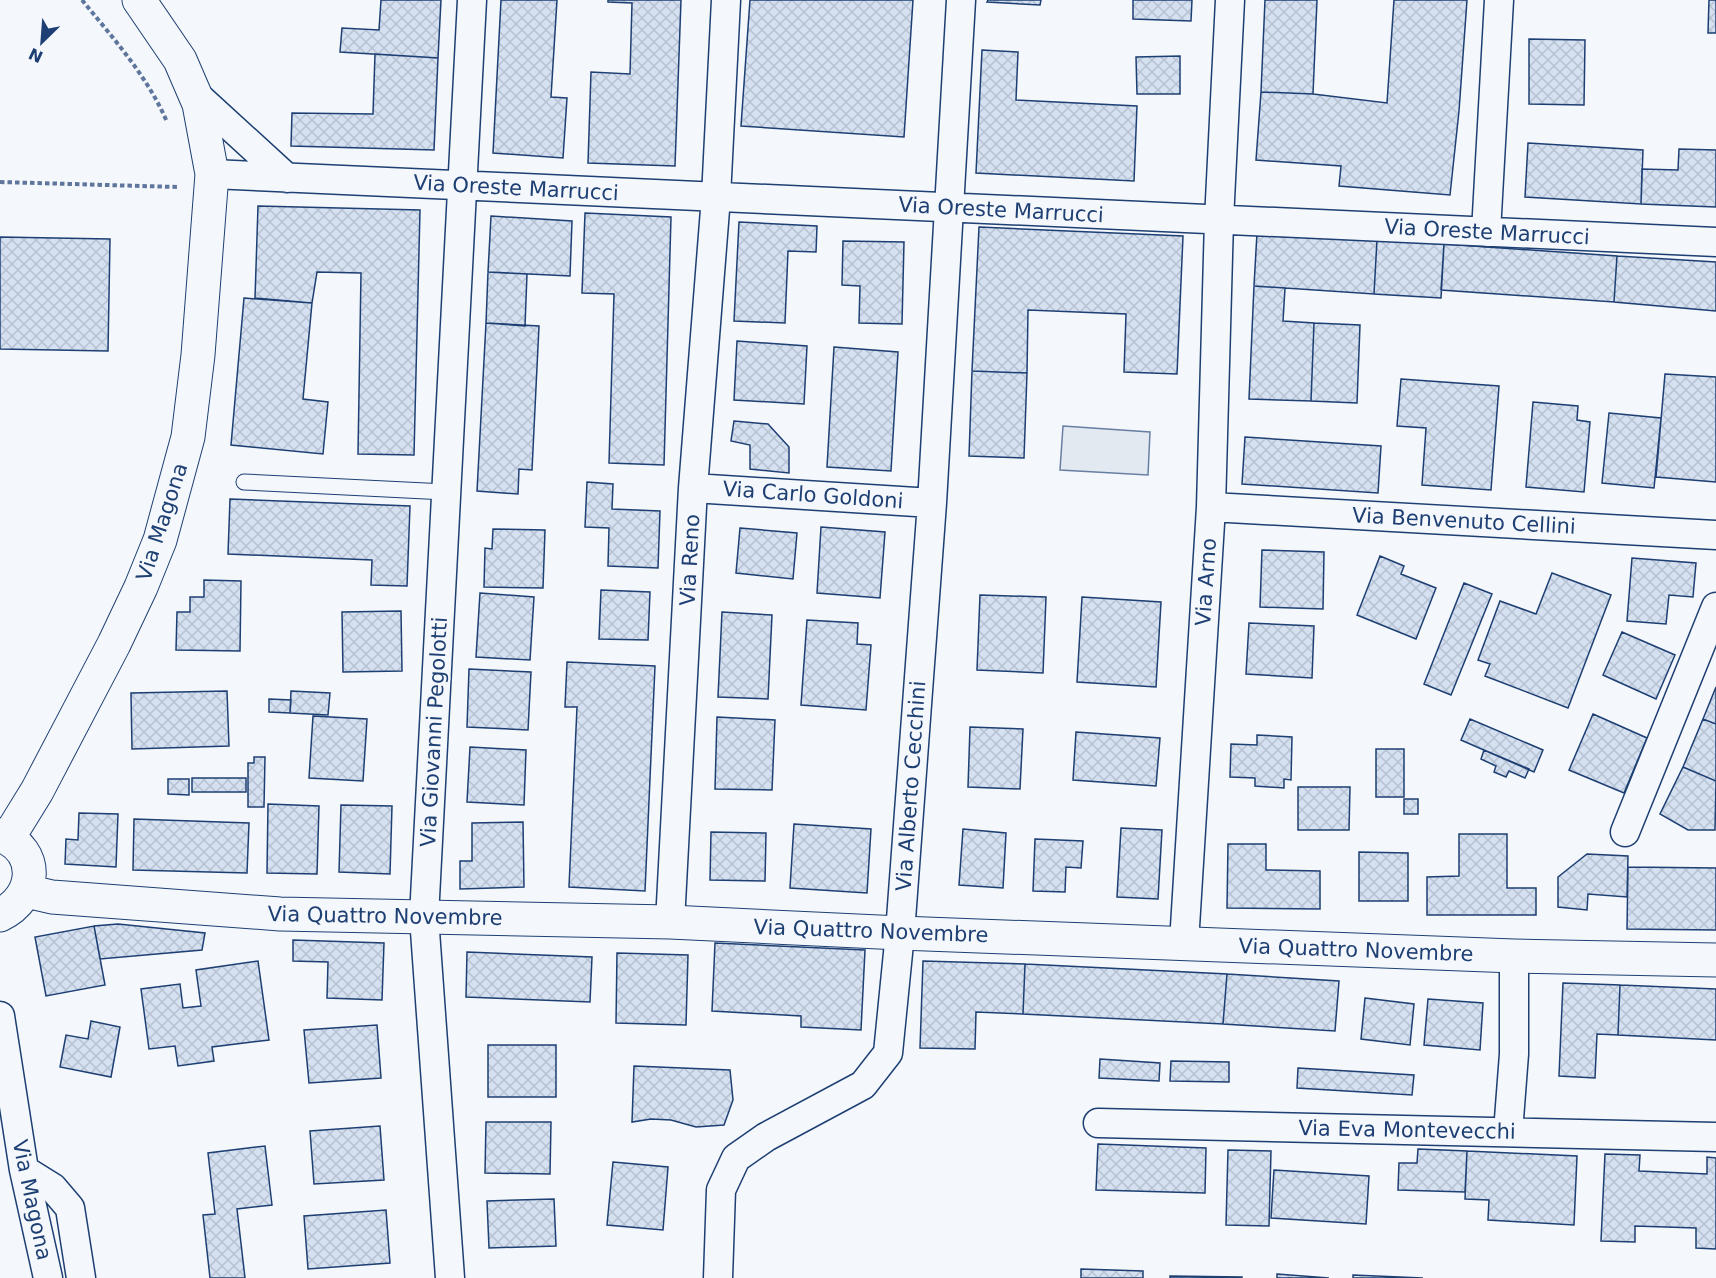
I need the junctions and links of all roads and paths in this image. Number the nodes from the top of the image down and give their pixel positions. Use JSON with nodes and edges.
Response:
{"nodes":[{"id":1,"x":82,"y":0,"type":"edge"},
{"id":2,"x":139,"y":0,"type":"edge"},
{"id":3,"x":472,"y":0,"type":"edge"},
{"id":4,"x":726,"y":0,"type":"edge"},
{"id":5,"x":961,"y":0,"type":"edge"},
{"id":6,"x":1230,"y":0,"type":"edge"},
{"id":7,"x":1499,"y":0,"type":"edge"},
{"id":8,"x":194,"y":93,"type":"junction"},
{"id":9,"x":167,"y":124,"type":"dead end"},
{"id":10,"x":212,"y":174,"type":"junction"},
{"id":11,"x":287,"y":178,"type":"junction"},
{"id":12,"x":176,"y":179,"type":"dead end"},
{"id":13,"x":0,"y":182,"type":"edge"},
{"id":14,"x":462,"y":186,"type":"junction"},
{"id":15,"x":177,"y":187,"type":"junction"},
{"id":16,"x":177,"y":196,"type":"dead end"},
{"id":17,"x":716,"y":197,"type":"junction"},
{"id":18,"x":950,"y":208,"type":"junction"},
{"id":19,"x":1219,"y":220,"type":"junction"},
{"id":20,"x":1485,"y":232,"type":"junction"},
{"id":21,"x":1716,"y":242,"type":"edge"},
{"id":22,"x":244,"y":482,"type":"dead end"},
{"id":23,"x":693,"y":488,"type":"junction"},
{"id":24,"x":446,"y":492,"type":"junction"},
{"id":25,"x":932,"y":503,"type":"junction"},
{"id":26,"x":1211,"y":507,"type":"junction"},
{"id":27,"x":1716,"y":535,"type":"edge"},
{"id":28,"x":1716,"y":607,"type":"edge"},
{"id":29,"x":1625,"y":832,"type":"dead end"},
{"id":30,"x":4,"y":837,"type":"edge"},
{"id":31,"x":26,"y":891,"type":"junction"},
{"id":32,"x":0,"y":915,"type":"edge"},
{"id":33,"x":424,"y":917,"type":"junction"},
{"id":34,"x":670,"y":922,"type":"junction"},
{"id":35,"x":900,"y":933,"type":"junction"},
{"id":36,"x":1184,"y":943,"type":"junction"},
{"id":37,"x":1514,"y":957,"type":"junction"},
{"id":38,"x":1716,"y":960,"type":"edge"},
{"id":39,"x":0,"y":1016,"type":"edge"},
{"id":40,"x":1098,"y":1123,"type":"dead end"},
{"id":41,"x":1508,"y":1132,"type":"junction"},
{"id":42,"x":1716,"y":1137,"type":"edge"},
{"id":43,"x":24,"y":1170,"type":"junction"},
{"id":44,"x":48,"y":1278,"type":"edge"},
{"id":45,"x":81,"y":1278,"type":"edge"},
{"id":46,"x":450,"y":1278,"type":"edge"},
{"id":47,"x":718,"y":1278,"type":"edge"}],
"edges":[{"from":1,"to":9,"type":"path"},
{"from":2,"to":8,"type":"main road","name":"Via Magona"},
{"from":3,"to":14,"type":"street","name":"Via Giovanni Pegolotti"},
{"from":4,"to":17,"type":"street","name":"Via Reno"},
{"from":5,"to":18,"type":"street","name":"Via Alberto Cecchini"},
{"from":6,"to":19,"type":"street","name":"Via Arno"},
{"from":7,"to":20,"type":"street"},
{"from":8,"to":10,"type":"main road","name":"Via Magona"},
{"from":8,"to":11,"type":"street"},
{"from":10,"to":11,"type":"street","name":"Via Oreste Marrucci"},
{"from":10,"to":30,"type":"main road","name":"Via Magona"},
{"from":11,"to":14,"type":"street","name":"Via Oreste Marrucci"},
{"from":12,"to":15,"type":"path"},
{"from":13,"to":15,"type":"path"},
{"from":14,"to":17,"type":"street","name":"Via Oreste Marrucci"},
{"from":14,"to":24,"type":"street","name":"Via Giovanni Pegolotti"},
{"from":15,"to":16,"type":"path"},
{"from":17,"to":18,"type":"street","name":"Via Oreste Marrucci"},
{"from":17,"to":23,"type":"street","name":"Via Reno"},
{"from":18,"to":19,"type":"street","name":"Via Oreste Marrucci"},
{"from":18,"to":25,"type":"street","name":"Via Alberto Cecchini"},
{"from":19,"to":20,"type":"street","name":"Via Oreste Marrucci"},
{"from":19,"to":26,"type":"street","name":"Via Arno"},
{"from":20,"to":21,"type":"street","name":"Via Oreste Marrucci"},
{"from":22,"to":24,"type":"lane"},
{"from":23,"to":25,"type":"street","name":"Via Carlo Goldoni"},
{"from":23,"to":34,"type":"street","name":"Via Reno"},
{"from":24,"to":33,"type":"street","name":"Via Giovanni Pegolotti"},
{"from":25,"to":35,"type":"street","name":"Via Alberto Cecchini"},
{"from":26,"to":27,"type":"street","name":"Via Benvenuto Cellini"},
{"from":26,"to":36,"type":"street","name":"Via Arno"},
{"from":28,"to":29,"type":"street"},
{"from":30,"to":31,"type":"main road"},
{"from":31,"to":32,"type":"main road"},
{"from":31,"to":33,"type":"main road","name":"Via Quattro Novembre"},
{"from":33,"to":34,"type":"main road","name":"Via Quattro Novembre"},
{"from":33,"to":46,"type":"street","name":"Via Giovanni Pegolotti"},
{"from":34,"to":35,"type":"main road","name":"Via Quattro Novembre"},
{"from":35,"to":36,"type":"main road","name":"Via Quattro Novembre"},
{"from":35,"to":47,"type":"street","name":"Via Alberto Cecchini"},
{"from":36,"to":37,"type":"main road","name":"Via Quattro Novembre"},
{"from":37,"to":38,"type":"main road","name":"Via Quattro Novembre"},
{"from":37,"to":41,"type":"street"},
{"from":39,"to":43,"type":"street","name":"Via Magona"},
{"from":40,"to":41,"type":"street","name":"Via Eva Montevecchi"},
{"from":41,"to":42,"type":"street","name":"Via Eva Montevecchi"},
{"from":43,"to":44,"type":"street","name":"Via Magona"},
{"from":43,"to":45,"type":"street"}]}
